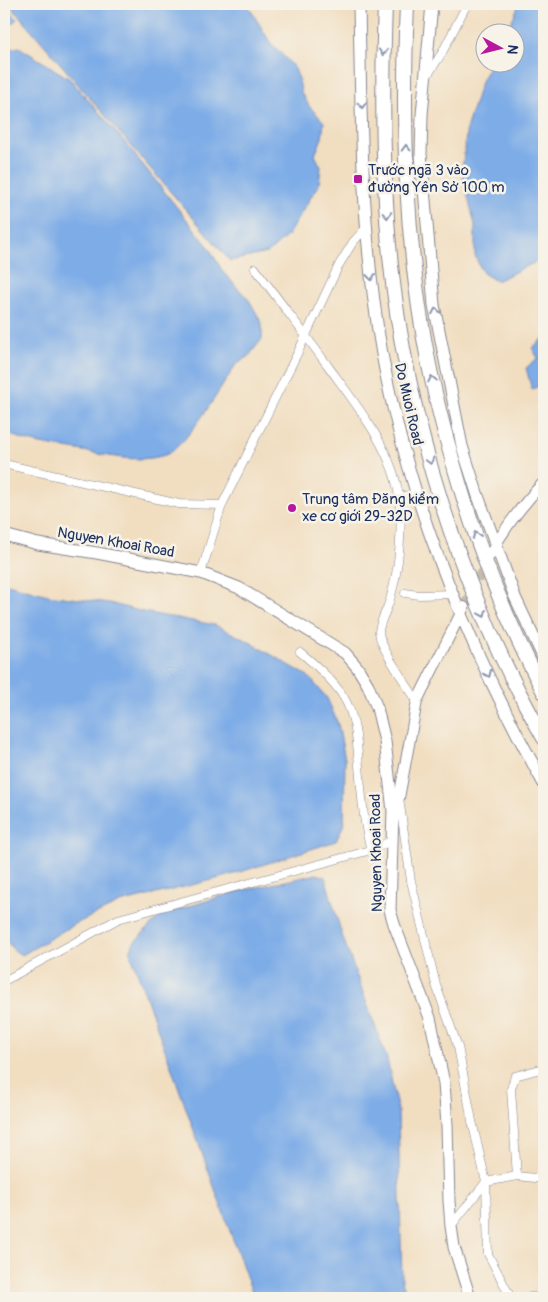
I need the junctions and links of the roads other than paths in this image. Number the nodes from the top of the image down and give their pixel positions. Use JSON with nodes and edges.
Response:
{"nodes":[{"id":1,"x":359,"y":4,"type":"edge"},
{"id":2,"x":385,"y":4,"type":"edge"},
{"id":3,"x":407,"y":4,"type":"edge"},
{"id":4,"x":432,"y":4,"type":"edge"},
{"id":5,"x":467,"y":4,"type":"edge"},
{"id":6,"x":425,"y":80,"type":"junction"},
{"id":7,"x":366,"y":228,"type":"junction"},
{"id":8,"x":255,"y":268,"type":"dead end"},
{"id":9,"x":305,"y":336,"type":"junction"},
{"id":10,"x":4,"y":464,"type":"edge"},
{"id":11,"x":544,"y":482,"type":"edge"},
{"id":12,"x":417,"y":494,"type":"junction"},
{"id":13,"x":399,"y":497,"type":"junction"},
{"id":14,"x":222,"y":505,"type":"junction"},
{"id":15,"x":4,"y":535,"type":"edge"},
{"id":16,"x":495,"y":545,"type":"junction"},
{"id":17,"x":488,"y":558,"type":"tunnel mouth"},
{"id":18,"x":201,"y":573,"type":"junction"},
{"id":19,"x":405,"y":593,"type":"dead end"},
{"id":20,"x":453,"y":594,"type":"junction"},
{"id":21,"x":462,"y":610,"type":"junction"},
{"id":22,"x":300,"y":652,"type":"dead end"},
{"id":23,"x":544,"y":659,"type":"edge"},
{"id":24,"x":544,"y":692,"type":"edge"},
{"id":25,"x":418,"y":701,"type":"junction"},
{"id":26,"x":544,"y":738,"type":"edge"},
{"id":27,"x":544,"y":784,"type":"edge"},
{"id":28,"x":399,"y":798,"type":"junction"},
{"id":29,"x":392,"y":811,"type":"junction"},
{"id":30,"x":391,"y":841,"type":"junction"},
{"id":31,"x":371,"y":850,"type":"junction"},
{"id":32,"x":4,"y":981,"type":"edge"},
{"id":33,"x":544,"y":1068,"type":"edge"},
{"id":34,"x":517,"y":1176,"type":"junction"},
{"id":35,"x":544,"y":1179,"type":"edge"},
{"id":36,"x":486,"y":1182,"type":"junction"},
{"id":37,"x":451,"y":1226,"type":"junction"},
{"id":38,"x":544,"y":1296,"type":"edge"},
{"id":39,"x":470,"y":1298,"type":"edge"},
{"id":40,"x":510,"y":1298,"type":"edge"},
{"id":41,"x":518,"y":1298,"type":"edge"}],
"edges":[{"from":1,"to":7,"type":"main road","name":"Do Muoi Road","one_way":true},
{"from":2,"to":26,"type":"highway","one_way":true},
{"from":24,"to":3,"type":"highway","one_way":true},
{"from":4,"to":6,"type":"main road"},
{"from":5,"to":6,"type":"street"},
{"from":16,"to":6,"type":"main road","one_way":true},
{"from":7,"to":9,"type":"street"},
{"from":7,"to":12,"type":"main road","name":"Do Muoi Road","one_way":true},
{"from":8,"to":9,"type":"street"},
{"from":9,"to":13,"type":"street"},
{"from":9,"to":14,"type":"street"},
{"from":10,"to":14,"type":"street"},
{"from":11,"to":16,"type":"street"},
{"from":12,"to":13,"type":"street"},
{"from":12,"to":20,"type":"main road","name":"Do Muoi Road"},
{"from":13,"to":25,"type":"street"},
{"from":14,"to":18,"type":"street"},
{"from":15,"to":18,"type":"main road","name":"Nguyen Khoai Road"},
{"from":16,"to":17,"type":"street"},
{"from":16,"to":23,"type":"main road"},
{"from":18,"to":29,"type":"main road","name":"Nguyen Khoai Road"},
{"from":19,"to":20,"type":"street"},
{"from":20,"to":21,"type":"main road","name":"Do Muoi Road"},
{"from":21,"to":25,"type":"street"},
{"from":21,"to":27,"type":"main road","name":"Do Muoi Road","one_way":true},
{"from":22,"to":31,"type":"street"},
{"from":25,"to":28,"type":"street"},
{"from":28,"to":29,"type":"street"},
{"from":28,"to":36,"type":"street"},
{"from":29,"to":30,"type":"main road","name":"Nguyen Khoai Road"},
{"from":30,"to":31,"type":"street"},
{"from":30,"to":37,"type":"main road","name":"Nguyen Khoai Road"},
{"from":31,"to":32,"type":"street"},
{"from":33,"to":34,"type":"street"},
{"from":34,"to":35,"type":"street"},
{"from":34,"to":36,"type":"street"},
{"from":36,"to":37,"type":"street"},
{"from":36,"to":40,"type":"street"},
{"from":37,"to":39,"type":"main road","name":"Nguyen Khoai Road"},
{"from":38,"to":41,"type":"street"}]}
